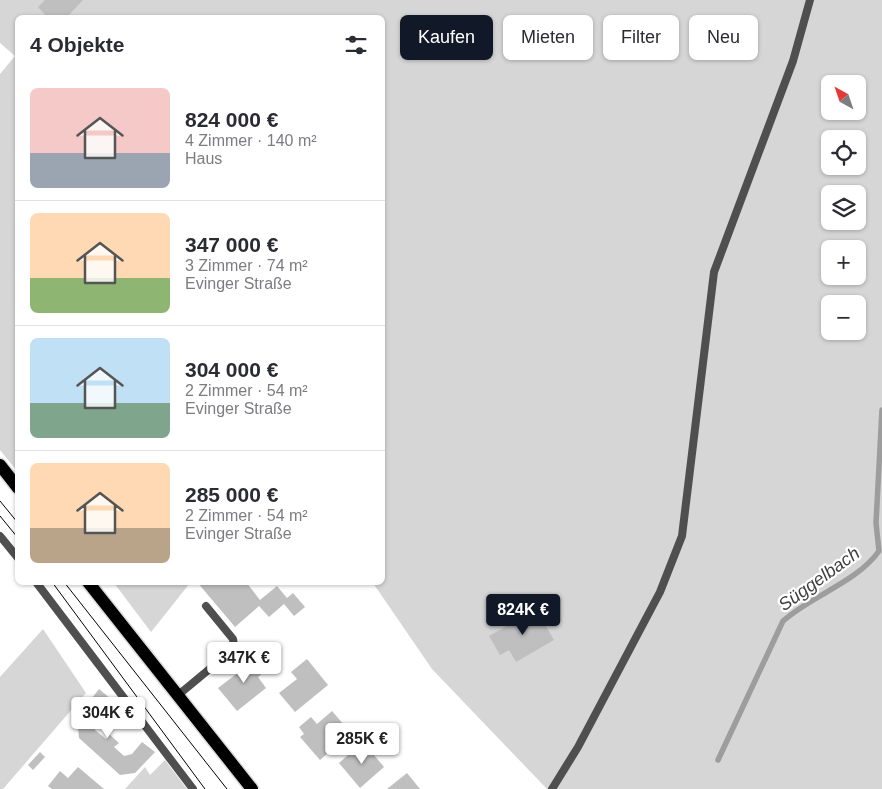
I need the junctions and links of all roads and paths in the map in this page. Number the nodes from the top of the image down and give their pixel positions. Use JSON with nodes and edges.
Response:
{"nodes":[{"id":1,"x":810,"y":0,"type":"edge"},
{"id":2,"x":0,"y":466,"type":"edge"},
{"id":3,"x":15,"y":484,"type":"edge"},
{"id":4,"x":0,"y":536,"type":"edge"},
{"id":5,"x":15,"y":554,"type":"edge"},
{"id":6,"x":38,"y":585,"type":"edge"},
{"id":7,"x":90,"y":585,"type":"edge"},
{"id":8,"x":206,"y":606,"type":"dead end"},
{"id":9,"x":177,"y":696,"type":"junction"},
{"id":10,"x":193,"y":789,"type":"edge"},
{"id":11,"x":252,"y":789,"type":"edge"},
{"id":12,"x":552,"y":789,"type":"edge"}],
"edges":[{"from":1,"to":12,"type":"lane"},
{"from":2,"to":3,"type":"main road"},
{"from":4,"to":5,"type":"lane"},
{"from":6,"to":10,"type":"lane"},
{"from":7,"to":9,"type":"main road"},
{"from":8,"to":9,"type":"lane"},
{"from":9,"to":11,"type":"main road"}]}
